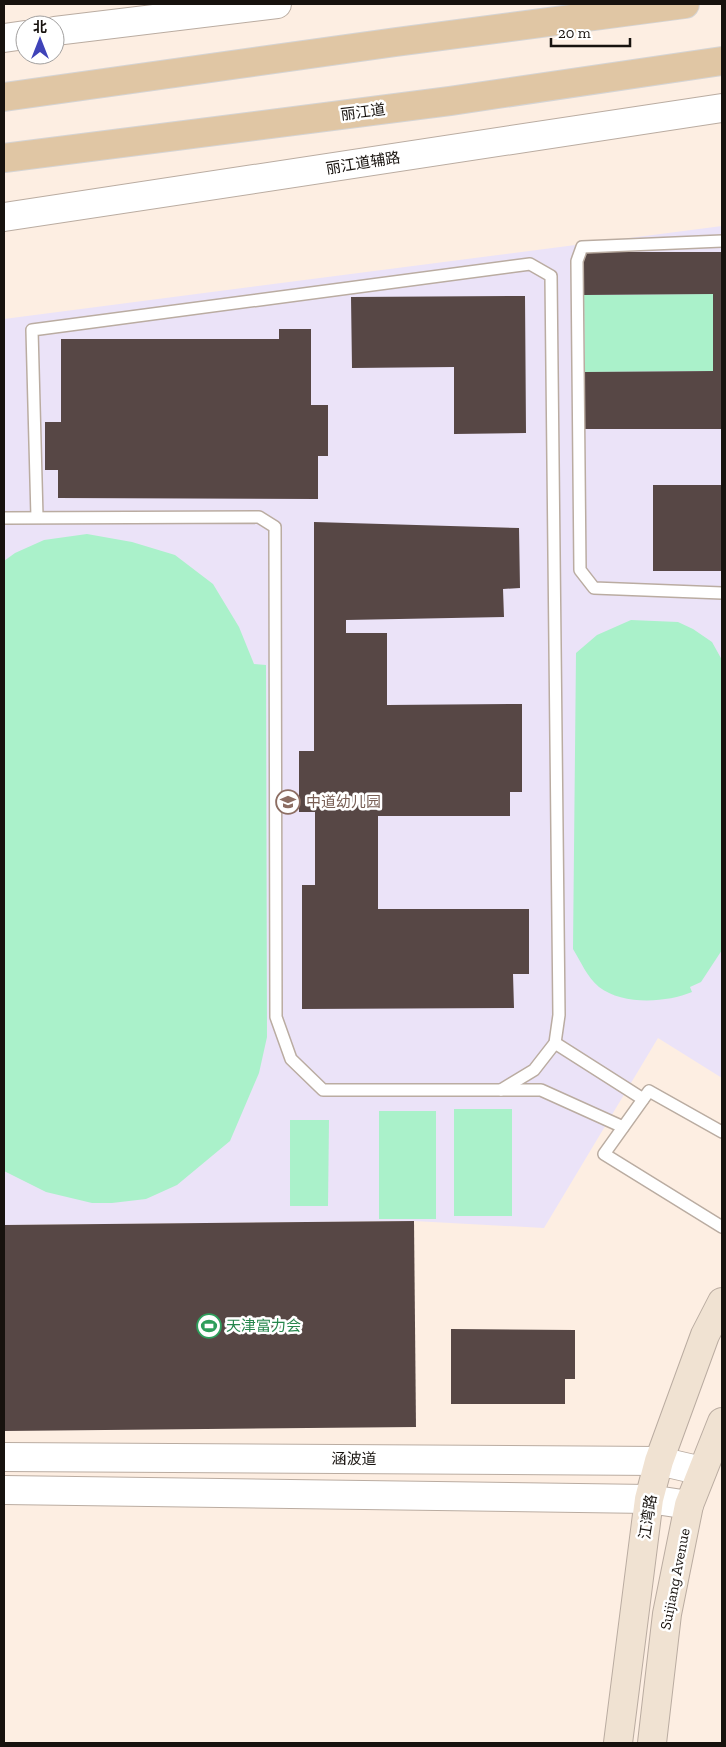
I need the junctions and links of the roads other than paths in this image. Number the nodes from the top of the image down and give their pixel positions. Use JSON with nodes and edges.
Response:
{"nodes":[{"id":1,"x":277,"y":4,"type":"edge"},
{"id":2,"x":686,"y":4,"type":"edge"},
{"id":3,"x":65,"y":30,"type":"edge"},
{"id":4,"x":722,"y":61,"type":"edge"},
{"id":5,"x":4,"y":97,"type":"edge"},
{"id":6,"x":722,"y":108,"type":"edge"},
{"id":7,"x":4,"y":158,"type":"edge"},
{"id":8,"x":4,"y":217,"type":"edge"},
{"id":9,"x":722,"y":241,"type":"edge"},
{"id":10,"x":4,"y":518,"type":"edge"},
{"id":11,"x":37,"y":518,"type":"junction"},
{"id":12,"x":722,"y":593,"type":"edge"},
{"id":13,"x":555,"y":1043,"type":"junction"},
{"id":14,"x":501,"y":1090,"type":"junction"},
{"id":15,"x":643,"y":1099,"type":"junction"},
{"id":16,"x":623,"y":1127,"type":"junction"},
{"id":17,"x":722,"y":1132,"type":"edge"},
{"id":18,"x":722,"y":1227,"type":"edge"},
{"id":19,"x":722,"y":1302,"type":"edge"},
{"id":20,"x":722,"y":1422,"type":"edge"},
{"id":21,"x":4,"y":1457,"type":"edge"},
{"id":22,"x":659,"y":1461,"type":"junction"},
{"id":23,"x":702,"y":1472,"type":"junction"},
{"id":24,"x":4,"y":1490,"type":"edge"},
{"id":25,"x":649,"y":1499,"type":"junction"},
{"id":26,"x":688,"y":1505,"type":"junction"},
{"id":27,"x":618,"y":1743,"type":"edge"},
{"id":28,"x":652,"y":1743,"type":"edge"}],
"edges":[{"from":1,"to":3,"type":"street"},
{"from":2,"to":5,"type":"main road"},
{"from":4,"to":7,"type":"main road","name":"丽江道"},
{"from":6,"to":8,"type":"street","name":"丽江道辅路"},
{"from":9,"to":12,"type":"lane"},
{"from":10,"to":11,"type":"lane"},
{"from":11,"to":13,"type":"lane"},
{"from":11,"to":14,"type":"lane"},
{"from":13,"to":14,"type":"lane"},
{"from":13,"to":15,"type":"lane"},
{"from":14,"to":16,"type":"lane"},
{"from":15,"to":16,"type":"lane"},
{"from":15,"to":17,"type":"lane"},
{"from":16,"to":18,"type":"lane"},
{"from":19,"to":22,"type":"main road","name":"江湾路"},
{"from":20,"to":23,"type":"main road","name":"Suijiang Avenue"},
{"from":21,"to":22,"type":"street","name":"涵波道"},
{"from":22,"to":23,"type":"street","name":"涵波道"},
{"from":22,"to":25,"type":"main road","name":"江湾路"},
{"from":23,"to":26,"type":"main road","name":"Suijiang Avenue"},
{"from":24,"to":25,"type":"street"},
{"from":25,"to":26,"type":"street"},
{"from":25,"to":27,"type":"main road","name":"江湾路"},
{"from":26,"to":28,"type":"main road","name":"Suijiang Avenue"}]}
